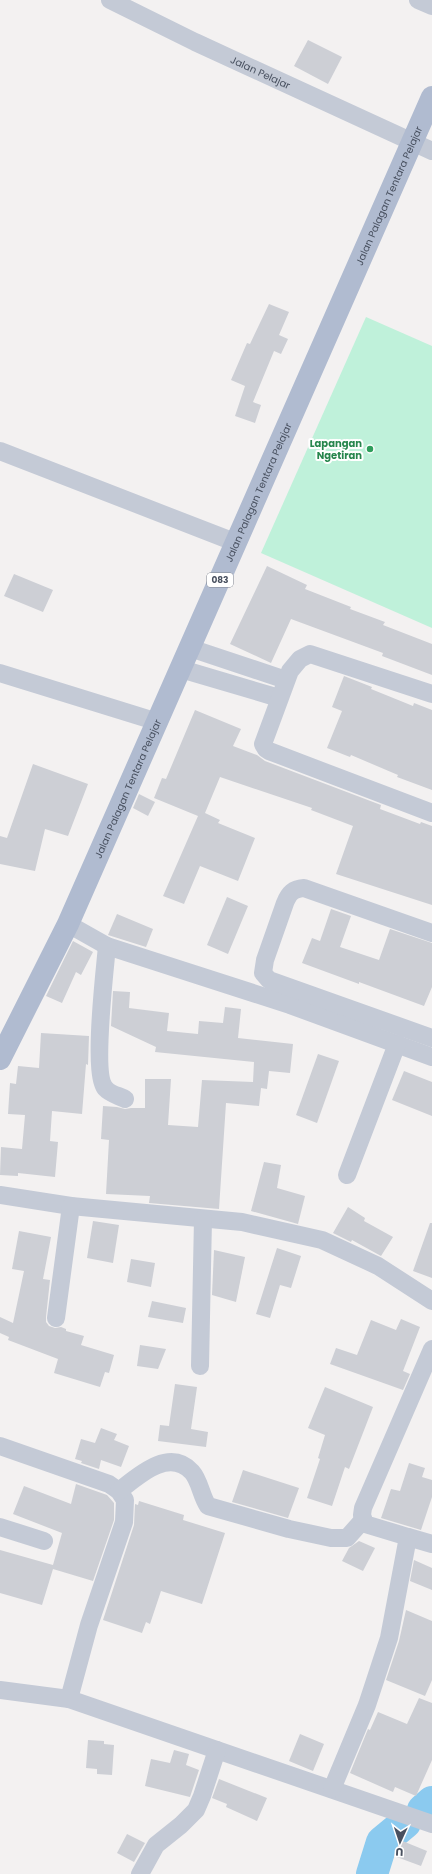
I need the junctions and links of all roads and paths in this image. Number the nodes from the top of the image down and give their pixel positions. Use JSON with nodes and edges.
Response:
{"nodes":[{"id":1,"x":110,"y":0,"type":"edge"},
{"id":2,"x":418,"y":0,"type":"edge"},
{"id":3,"x":432,"y":6,"type":"edge"},
{"id":4,"x":432,"y":97,"type":"edge"},
{"id":5,"x":413,"y":141,"type":"junction"},
{"id":6,"x":432,"y":151,"type":"edge"},
{"id":7,"x":0,"y":450,"type":"edge"},
{"id":8,"x":237,"y":543,"type":"junction"},
{"id":9,"x":190,"y":648,"type":"junction"},
{"id":10,"x":181,"y":669,"type":"junction"},
{"id":11,"x":0,"y":673,"type":"edge"},
{"id":12,"x":286,"y":680,"type":"junction"},
{"id":13,"x":432,"y":694,"type":"edge"},
{"id":14,"x":279,"y":698,"type":"junction"},
{"id":15,"x":158,"y":722,"type":"junction"},
{"id":16,"x":432,"y":813,"type":"edge"},
{"id":17,"x":68,"y":924,"type":"junction"},
{"id":18,"x":432,"y":933,"type":"edge"},
{"id":19,"x":107,"y":946,"type":"junction"},
{"id":20,"x":367,"y":1024,"type":"junction"},
{"id":21,"x":432,"y":1038,"type":"edge"},
{"id":22,"x":397,"y":1044,"type":"junction"},
{"id":23,"x":432,"y":1057,"type":"edge"},
{"id":24,"x":0,"y":1059,"type":"edge"},
{"id":25,"x":125,"y":1099,"type":"dead end"},
{"id":26,"x":347,"y":1175,"type":"dead end"},
{"id":27,"x":0,"y":1195,"type":"edge"},
{"id":28,"x":71,"y":1206,"type":"junction"},
{"id":29,"x":203,"y":1219,"type":"junction"},
{"id":30,"x":432,"y":1301,"type":"edge"},
{"id":31,"x":56,"y":1318,"type":"dead end"},
{"id":32,"x":432,"y":1349,"type":"edge"},
{"id":33,"x":200,"y":1366,"type":"dead end"},
{"id":34,"x":0,"y":1446,"type":"edge"},
{"id":35,"x":119,"y":1491,"type":"junction"},
{"id":36,"x":363,"y":1520,"type":"junction"},
{"id":37,"x":0,"y":1526,"type":"edge"},
{"id":38,"x":408,"y":1537,"type":"junction"},
{"id":39,"x":44,"y":1541,"type":"dead end"},
{"id":40,"x":432,"y":1544,"type":"edge"},
{"id":41,"x":0,"y":1690,"type":"edge"},
{"id":42,"x":69,"y":1699,"type":"junction"},
{"id":43,"x":216,"y":1750,"type":"junction"},
{"id":44,"x":332,"y":1789,"type":"junction"},
{"id":45,"x":432,"y":1824,"type":"edge"},
{"id":46,"x":140,"y":1874,"type":"edge"}],
"edges":[{"from":1,"to":5,"type":"street","name":"Jalan Pelajar"},
{"from":2,"to":3,"type":"street"},
{"from":4,"to":5,"type":"main road","name":"Jalan Palagan Tentara Pelajar","number":"083"},
{"from":5,"to":6,"type":"street","name":"Jalan Pelajar"},
{"from":5,"to":8,"type":"main road","name":"Jalan Palagan Tentara Pelajar","number":"083"},
{"from":7,"to":8,"type":"street"},
{"from":8,"to":9,"type":"main road","name":"Jalan Palagan Tentara Pelajar","number":"083"},
{"from":9,"to":10,"type":"main road","name":"Jalan Palagan Tentara Pelajar","number":"083"},
{"from":9,"to":12,"type":"street"},
{"from":10,"to":14,"type":"street"},
{"from":10,"to":15,"type":"main road","name":"Jalan Palagan Tentara Pelajar","number":"083"},
{"from":11,"to":15,"type":"street"},
{"from":12,"to":13,"type":"street"},
{"from":12,"to":14,"type":"street"},
{"from":14,"to":16,"type":"street"},
{"from":15,"to":17,"type":"main road","name":"Jalan Palagan Tentara Pelajar","number":"083"},
{"from":17,"to":19,"type":"street"},
{"from":17,"to":24,"type":"main road","name":"Jalan Palagan Tentara Pelajar","number":"083"},
{"from":18,"to":20,"type":"street"},
{"from":19,"to":20,"type":"street"},
{"from":19,"to":25,"type":"street"},
{"from":20,"to":21,"type":"street"},
{"from":20,"to":22,"type":"street"},
{"from":22,"to":23,"type":"street"},
{"from":22,"to":26,"type":"street"},
{"from":27,"to":28,"type":"street"},
{"from":28,"to":29,"type":"street"},
{"from":28,"to":31,"type":"street"},
{"from":29,"to":30,"type":"street"},
{"from":29,"to":33,"type":"street"},
{"from":32,"to":36,"type":"street"},
{"from":34,"to":35,"type":"street"},
{"from":35,"to":36,"type":"street"},
{"from":35,"to":42,"type":"street"},
{"from":36,"to":38,"type":"street"},
{"from":37,"to":39,"type":"street"},
{"from":38,"to":40,"type":"street"},
{"from":38,"to":44,"type":"street"},
{"from":41,"to":42,"type":"street"},
{"from":42,"to":43,"type":"street"},
{"from":43,"to":44,"type":"street"},
{"from":43,"to":46,"type":"street"},
{"from":44,"to":45,"type":"street"}]}
